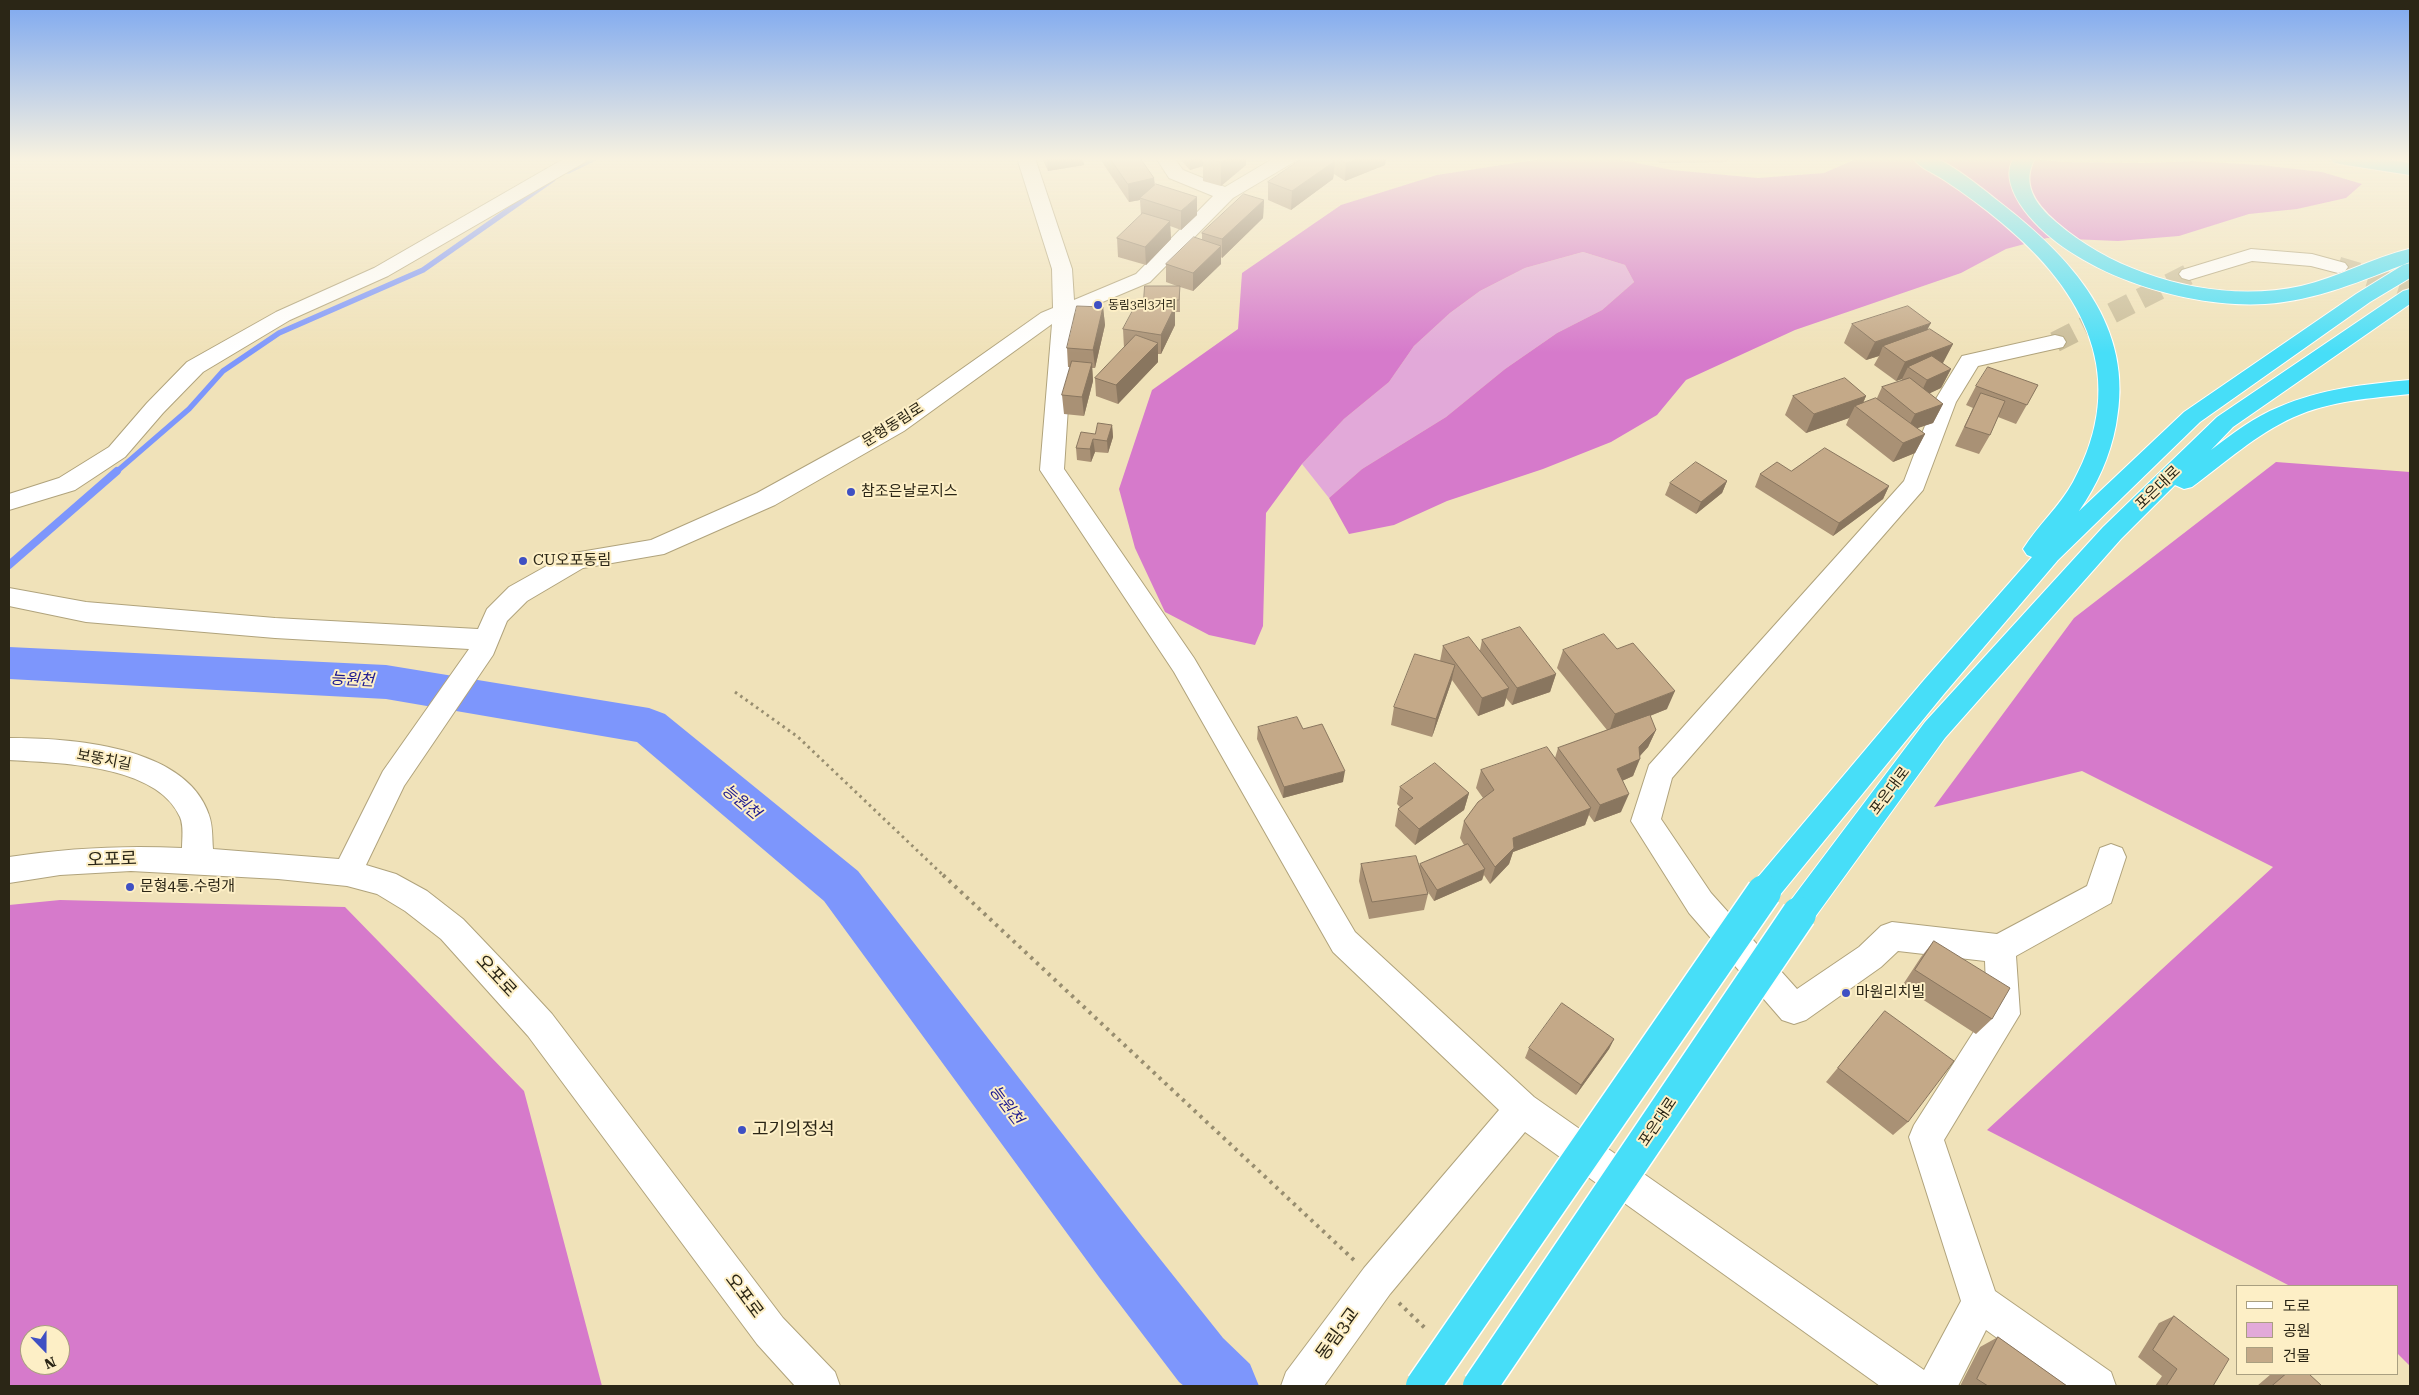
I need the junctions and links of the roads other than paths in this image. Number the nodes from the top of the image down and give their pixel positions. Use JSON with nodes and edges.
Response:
{"nodes":[{"id":1,"x":466,"y":223,"type":"edge"},
{"id":2,"x":1047,"y":223,"type":"edge"},
{"id":3,"x":1197,"y":223,"type":"edge"},
{"id":4,"x":2013,"y":223,"type":"edge"},
{"id":5,"x":2048,"y":223,"type":"edge"},
{"id":6,"x":2410,"y":254,"type":"edge"},
{"id":7,"x":2338,"y":266,"type":"tunnel mouth"},
{"id":8,"x":2410,"y":269,"type":"edge"},
{"id":9,"x":2189,"y":274,"type":"tunnel mouth"},
{"id":10,"x":2410,"y":295,"type":"edge"},
{"id":11,"x":1064,"y":311,"type":"junction"},
{"id":12,"x":2055,"y":342,"type":"tunnel mouth"},
{"id":13,"x":2410,"y":387,"type":"edge"},
{"id":14,"x":9,"y":502,"type":"edge"},
{"id":15,"x":2112,"y":533,"type":"junction"},
{"id":16,"x":9,"y":597,"type":"edge"},
{"id":17,"x":486,"y":644,"type":"junction"},
{"id":18,"x":1934,"y":687,"type":"junction"},
{"id":19,"x":9,"y":749,"type":"edge"},
{"id":20,"x":2111,"y":857,"type":"dead end"},
{"id":21,"x":198,"y":861,"type":"junction"},
{"id":22,"x":9,"y":870,"type":"edge"},
{"id":23,"x":347,"y":873,"type":"junction"},
{"id":24,"x":2000,"y":949,"type":"junction"},
{"id":25,"x":1522,"y":1109,"type":"junction"},
{"id":26,"x":1980,"y":1303,"type":"junction"},
{"id":27,"x":821,"y":1386,"type":"edge"},
{"id":28,"x":1300,"y":1386,"type":"edge"},
{"id":29,"x":1423,"y":1386,"type":"edge"},
{"id":30,"x":1480,"y":1386,"type":"edge"},
{"id":31,"x":1913,"y":1386,"type":"edge"},
{"id":32,"x":1937,"y":1386,"type":"edge"},
{"id":33,"x":2097,"y":1386,"type":"edge"}],
"edges":[{"from":1,"to":14,"type":"street"},
{"from":2,"to":11,"type":"street"},
{"from":3,"to":11,"type":"street","name":"문형동림로"},
{"from":4,"to":18,"type":"highway"},
{"from":5,"to":6,"type":"highway"},
{"from":7,"to":9,"type":"street"},
{"from":8,"to":18,"type":"highway","name":"포은대로"},
{"from":10,"to":15,"type":"highway","name":"포은대로"},
{"from":11,"to":17,"type":"street","name":"문형동림로"},
{"from":11,"to":25,"type":"street"},
{"from":12,"to":24,"type":"street"},
{"from":13,"to":15,"type":"highway"},
{"from":15,"to":30,"type":"highway","name":"포은대로","bridge":true},
{"from":16,"to":17,"type":"street"},
{"from":17,"to":23,"type":"street","name":"문형동림로"},
{"from":18,"to":29,"type":"highway","name":"포은대로","bridge":true},
{"from":19,"to":21,"type":"street","name":"보뚱치길"},
{"from":20,"to":24,"type":"street"},
{"from":21,"to":22,"type":"street","name":"오포로"},
{"from":21,"to":23,"type":"street","name":"오포로"},
{"from":23,"to":27,"type":"street","name":"오포로"},
{"from":24,"to":26,"type":"street"},
{"from":25,"to":28,"type":"street","name":"동림3교"},
{"from":25,"to":31,"type":"street"},
{"from":26,"to":32,"type":"street"},
{"from":26,"to":33,"type":"street"}]}
